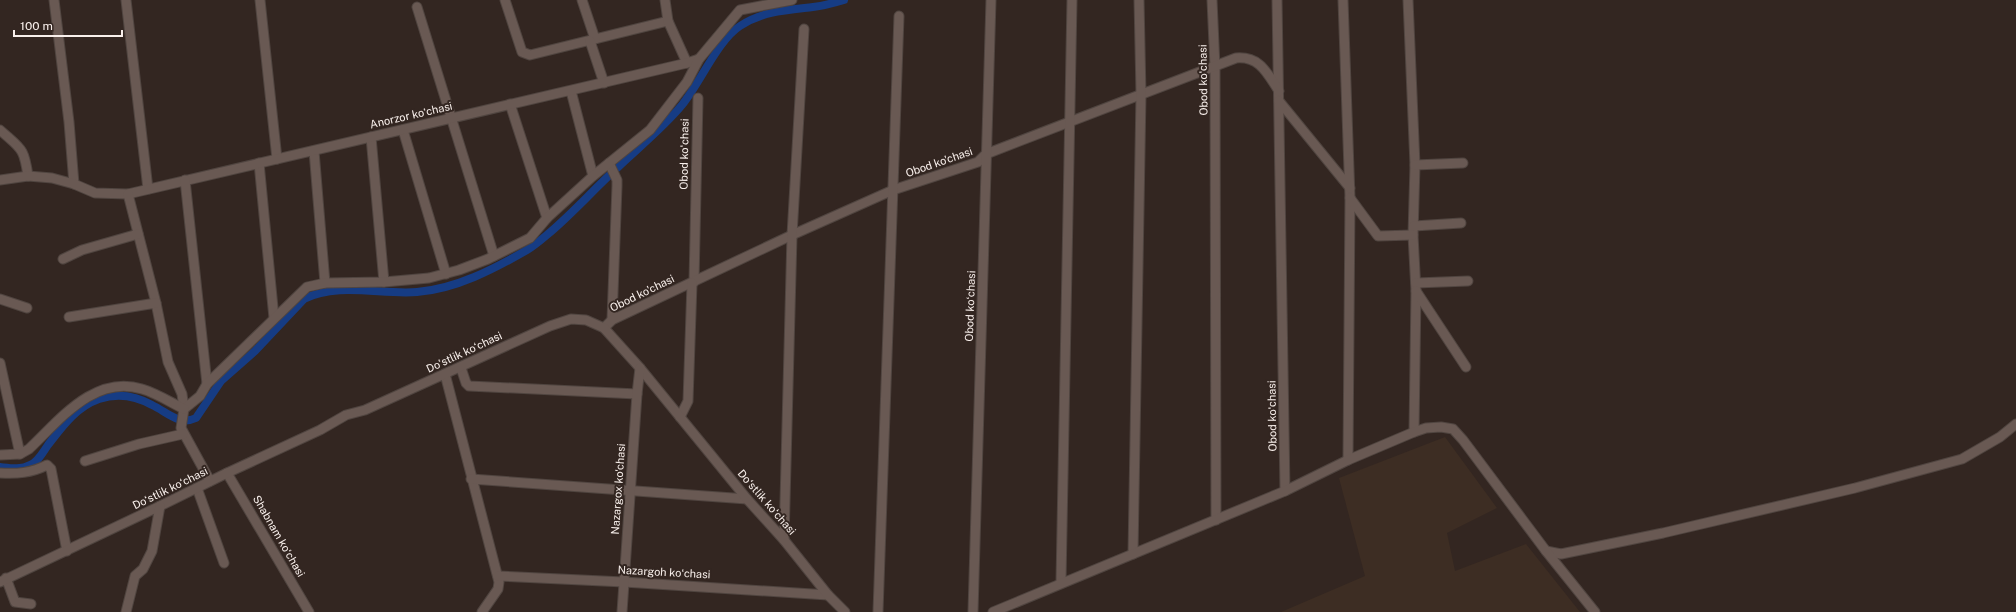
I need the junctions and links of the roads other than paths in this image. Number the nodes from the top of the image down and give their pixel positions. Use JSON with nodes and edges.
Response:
{"nodes":[{"id":1,"x":54,"y":0,"type":"edge"},
{"id":2,"x":126,"y":0,"type":"edge"},
{"id":3,"x":260,"y":0,"type":"edge"},
{"id":4,"x":505,"y":0,"type":"edge"},
{"id":5,"x":582,"y":0,"type":"edge"},
{"id":6,"x":665,"y":0,"type":"edge"},
{"id":7,"x":792,"y":0,"type":"edge"},
{"id":8,"x":991,"y":0,"type":"edge"},
{"id":9,"x":1072,"y":0,"type":"edge"},
{"id":10,"x":1139,"y":0,"type":"edge"},
{"id":11,"x":1212,"y":0,"type":"edge"},
{"id":12,"x":1276,"y":0,"type":"edge"},
{"id":13,"x":1343,"y":0,"type":"edge"},
{"id":14,"x":1408,"y":0,"type":"edge"},
{"id":15,"x":417,"y":7,"type":"dead end"},
{"id":16,"x":899,"y":16,"type":"dead end"},
{"id":17,"x":668,"y":21,"type":"junction"},
{"id":18,"x":804,"y":29,"type":"dead end"},
{"id":19,"x":592,"y":40,"type":"junction"},
{"id":20,"x":699,"y":59,"type":"junction"},
{"id":21,"x":687,"y":63,"type":"junction"},
{"id":22,"x":1215,"y":67,"type":"junction"},
{"id":23,"x":604,"y":83,"type":"junction"},
{"id":24,"x":1279,"y":90,"type":"junction"},
{"id":25,"x":571,"y":91,"type":"junction"},
{"id":26,"x":1141,"y":94,"type":"junction"},
{"id":27,"x":698,"y":98,"type":"dead end"},
{"id":28,"x":1279,"y":101,"type":"junction"},
{"id":29,"x":510,"y":104,"type":"junction"},
{"id":30,"x":452,"y":118,"type":"junction"},
{"id":31,"x":1070,"y":121,"type":"junction"},
{"id":32,"x":0,"y":130,"type":"edge"},
{"id":33,"x":402,"y":130,"type":"junction"},
{"id":34,"x":372,"y":137,"type":"junction"},
{"id":35,"x":314,"y":151,"type":"junction"},
{"id":36,"x":986,"y":154,"type":"junction"},
{"id":37,"x":277,"y":159,"type":"junction"},
{"id":38,"x":259,"y":163,"type":"junction"},
{"id":39,"x":609,"y":163,"type":"junction"},
{"id":40,"x":1463,"y":163,"type":"dead end"},
{"id":41,"x":1415,"y":166,"type":"junction"},
{"id":42,"x":28,"y":176,"type":"junction"},
{"id":43,"x":593,"y":176,"type":"junction"},
{"id":44,"x":0,"y":180,"type":"edge"},
{"id":45,"x":185,"y":180,"type":"junction"},
{"id":46,"x":74,"y":184,"type":"junction"},
{"id":47,"x":1350,"y":188,"type":"junction"},
{"id":48,"x":148,"y":189,"type":"junction"},
{"id":49,"x":893,"y":190,"type":"junction"},
{"id":50,"x":128,"y":194,"type":"junction"},
{"id":51,"x":1350,"y":198,"type":"junction"},
{"id":52,"x":547,"y":218,"type":"junction"},
{"id":53,"x":1461,"y":223,"type":"dead end"},
{"id":54,"x":1414,"y":231,"type":"junction"},
{"id":55,"x":138,"y":234,"type":"junction"},
{"id":56,"x":792,"y":235,"type":"junction"},
{"id":57,"x":494,"y":256,"type":"junction"},
{"id":58,"x":63,"y":259,"type":"dead end"},
{"id":59,"x":446,"y":274,"type":"junction"},
{"id":60,"x":1468,"y":281,"type":"dead end"},
{"id":61,"x":384,"y":282,"type":"junction"},
{"id":62,"x":693,"y":282,"type":"junction"},
{"id":63,"x":325,"y":283,"type":"junction"},
{"id":64,"x":1416,"y":287,"type":"junction"},
{"id":65,"x":0,"y":299,"type":"edge"},
{"id":66,"x":156,"y":303,"type":"junction"},
{"id":67,"x":27,"y":308,"type":"dead end"},
{"id":68,"x":69,"y":317,"type":"dead end"},
{"id":69,"x":274,"y":318,"type":"junction"},
{"id":70,"x":612,"y":320,"type":"junction"},
{"id":71,"x":604,"y":328,"type":"junction"},
{"id":72,"x":0,"y":362,"type":"edge"},
{"id":73,"x":1466,"y":367,"type":"dead end"},
{"id":74,"x":461,"y":368,"type":"junction"},
{"id":75,"x":640,"y":368,"type":"junction"},
{"id":76,"x":445,"y":374,"type":"junction"},
{"id":77,"x":207,"y":384,"type":"junction"},
{"id":78,"x":637,"y":394,"type":"junction"},
{"id":79,"x":183,"y":411,"type":"junction"},
{"id":80,"x":680,"y":417,"type":"junction"},
{"id":81,"x":2016,"y":424,"type":"edge"},
{"id":82,"x":182,"y":431,"type":"junction"},
{"id":83,"x":1414,"y":432,"type":"junction"},
{"id":84,"x":20,"y":454,"type":"junction"},
{"id":85,"x":0,"y":455,"type":"edge"},
{"id":86,"x":1348,"y":460,"type":"junction"},
{"id":87,"x":85,"y":461,"type":"dead end"},
{"id":88,"x":0,"y":473,"type":"edge"},
{"id":89,"x":227,"y":473,"type":"junction"},
{"id":90,"x":471,"y":479,"type":"junction"},
{"id":91,"x":210,"y":481,"type":"junction"},
{"id":92,"x":197,"y":488,"type":"junction"},
{"id":93,"x":630,"y":491,"type":"junction"},
{"id":94,"x":1285,"y":491,"type":"junction"},
{"id":95,"x":746,"y":499,"type":"junction"},
{"id":96,"x":160,"y":506,"type":"junction"},
{"id":97,"x":1216,"y":520,"type":"junction"},
{"id":98,"x":784,"y":540,"type":"junction"},
{"id":99,"x":67,"y":551,"type":"junction"},
{"id":100,"x":1546,"y":551,"type":"junction"},
{"id":101,"x":1133,"y":554,"type":"junction"},
{"id":102,"x":224,"y":563,"type":"dead end"},
{"id":103,"x":498,"y":576,"type":"junction"},
{"id":104,"x":3,"y":580,"type":"edge"},
{"id":105,"x":624,"y":582,"type":"junction"},
{"id":106,"x":1061,"y":582,"type":"junction"},
{"id":107,"x":828,"y":595,"type":"junction"},
{"id":108,"x":31,"y":604,"type":"dead end"},
{"id":109,"x":126,"y":612,"type":"edge"},
{"id":110,"x":309,"y":612,"type":"edge"},
{"id":111,"x":482,"y":612,"type":"edge"},
{"id":112,"x":622,"y":612,"type":"edge"},
{"id":113,"x":845,"y":612,"type":"edge"},
{"id":114,"x":878,"y":612,"type":"edge"},
{"id":115,"x":973,"y":612,"type":"edge"},
{"id":116,"x":993,"y":612,"type":"edge"},
{"id":117,"x":1595,"y":612,"type":"edge"}],
"edges":[{"from":1,"to":46,"type":"street"},
{"from":2,"to":48,"type":"street"},
{"from":3,"to":37,"type":"street"},
{"from":4,"to":19,"type":"street"},
{"from":5,"to":19,"type":"street"},
{"from":6,"to":17,"type":"street"},
{"from":7,"to":20,"type":"street"},
{"from":8,"to":36,"type":"street","name":"Obod koʻchasi"},
{"from":9,"to":31,"type":"street"},
{"from":10,"to":26,"type":"street"},
{"from":11,"to":22,"type":"street","name":"Obod koʻchasi"},
{"from":12,"to":24,"type":"street","name":"Obod koʻchasi"},
{"from":13,"to":47,"type":"street"},
{"from":14,"to":41,"type":"street"},
{"from":15,"to":30,"type":"street"},
{"from":16,"to":49,"type":"street"},
{"from":17,"to":19,"type":"street"},
{"from":17,"to":21,"type":"street"},
{"from":18,"to":56,"type":"street"},
{"from":19,"to":23,"type":"street"},
{"from":20,"to":21,"type":"street","name":"Anorzor koʻchasi"},
{"from":20,"to":39,"type":"street"},
{"from":21,"to":23,"type":"street","name":"Anorzor koʻchasi"},
{"from":22,"to":24,"type":"street","name":"Obod ko'chasi"},
{"from":22,"to":26,"type":"street","name":"Obod ko'chasi"},
{"from":22,"to":97,"type":"street","name":"Obod koʻchasi"},
{"from":23,"to":25,"type":"street","name":"Anorzor koʻchasi"},
{"from":24,"to":28,"type":"street","name":"Obod koʻchasi"},
{"from":25,"to":29,"type":"street","name":"Anorzor koʻchasi"},
{"from":25,"to":43,"type":"street"},
{"from":26,"to":31,"type":"street","name":"Obod ko'chasi"},
{"from":26,"to":101,"type":"street"},
{"from":27,"to":62,"type":"street","name":"Obod koʻchasi"},
{"from":28,"to":47,"type":"street"},
{"from":28,"to":94,"type":"street","name":"Obod koʻchasi"},
{"from":29,"to":30,"type":"street","name":"Anorzor koʻchasi"},
{"from":29,"to":52,"type":"street"},
{"from":30,"to":33,"type":"street","name":"Anorzor koʻchasi"},
{"from":30,"to":57,"type":"street"},
{"from":31,"to":36,"type":"street","name":"Obod ko'chasi"},
{"from":31,"to":106,"type":"street"},
{"from":32,"to":42,"type":"street"},
{"from":33,"to":34,"type":"street","name":"Anorzor koʻchasi"},
{"from":33,"to":59,"type":"street"},
{"from":34,"to":35,"type":"street","name":"Anorzor koʻchasi"},
{"from":34,"to":61,"type":"street"},
{"from":35,"to":37,"type":"street","name":"Anorzor koʻchasi"},
{"from":35,"to":63,"type":"street"},
{"from":36,"to":49,"type":"street","name":"Obod ko'chasi"},
{"from":36,"to":115,"type":"street","name":"Obod koʻchasi"},
{"from":37,"to":38,"type":"street","name":"Anorzor koʻchasi"},
{"from":38,"to":45,"type":"street","name":"Anorzor koʻchasi"},
{"from":38,"to":69,"type":"street"},
{"from":39,"to":43,"type":"street"},
{"from":39,"to":70,"type":"street"},
{"from":40,"to":41,"type":"street"},
{"from":41,"to":54,"type":"street"},
{"from":42,"to":44,"type":"street","name":"Anorzor koʻchasi"},
{"from":42,"to":46,"type":"street","name":"Anorzor koʻchasi"},
{"from":43,"to":52,"type":"street"},
{"from":45,"to":48,"type":"street","name":"Anorzor koʻchasi"},
{"from":45,"to":77,"type":"street"},
{"from":46,"to":50,"type":"street","name":"Anorzor koʻchasi"},
{"from":47,"to":51,"type":"street"},
{"from":48,"to":50,"type":"street","name":"Anorzor koʻchasi"},
{"from":49,"to":56,"type":"street","name":"Obod ko'chasi"},
{"from":49,"to":114,"type":"street"},
{"from":50,"to":55,"type":"street"},
{"from":51,"to":54,"type":"street"},
{"from":51,"to":86,"type":"street"},
{"from":52,"to":57,"type":"street"},
{"from":53,"to":54,"type":"street"},
{"from":54,"to":64,"type":"street"},
{"from":55,"to":58,"type":"street"},
{"from":55,"to":66,"type":"street"},
{"from":56,"to":62,"type":"street","name":"Obod ko'chasi"},
{"from":56,"to":98,"type":"street"},
{"from":57,"to":59,"type":"street"},
{"from":59,"to":61,"type":"street"},
{"from":60,"to":64,"type":"street"},
{"from":61,"to":63,"type":"street"},
{"from":62,"to":70,"type":"street","name":"Obod ko'chasi"},
{"from":62,"to":80,"type":"street","name":"Obod koʻchasi"},
{"from":63,"to":69,"type":"street"},
{"from":64,"to":73,"type":"street"},
{"from":64,"to":83,"type":"street"},
{"from":65,"to":67,"type":"street"},
{"from":66,"to":68,"type":"street"},
{"from":66,"to":79,"type":"street"},
{"from":69,"to":77,"type":"street"},
{"from":70,"to":71,"type":"street","name":"Obod ko'chasi"},
{"from":71,"to":74,"type":"street","name":"Doʻstlik koʻchasi"},
{"from":71,"to":75,"type":"street","name":"Doʻstlik koʻchasi"},
{"from":72,"to":84,"type":"street"},
{"from":74,"to":76,"type":"street","name":"Doʻstlik koʻchasi"},
{"from":74,"to":78,"type":"street"},
{"from":75,"to":78,"type":"street","name":"Nazargox ko'chasi"},
{"from":75,"to":80,"type":"street","name":"Doʻstlik koʻchasi"},
{"from":76,"to":89,"type":"street","name":"Doʻstlik koʻchasi"},
{"from":76,"to":90,"type":"street"},
{"from":77,"to":79,"type":"street"},
{"from":78,"to":93,"type":"street","name":"Nazargox ko'chasi"},
{"from":79,"to":82,"type":"street"},
{"from":79,"to":84,"type":"street"},
{"from":80,"to":95,"type":"street","name":"Doʻstlik koʻchasi"},
{"from":81,"to":100,"type":"street"},
{"from":82,"to":87,"type":"street"},
{"from":82,"to":91,"type":"street"},
{"from":83,"to":86,"type":"street"},
{"from":83,"to":100,"type":"street"},
{"from":84,"to":85,"type":"street"},
{"from":86,"to":94,"type":"street"},
{"from":88,"to":99,"type":"street"},
{"from":89,"to":91,"type":"street","name":"Doʻstlik koʻchasi"},
{"from":89,"to":110,"type":"street","name":"Shabnam koʻchasi"},
{"from":90,"to":93,"type":"street"},
{"from":90,"to":103,"type":"street"},
{"from":91,"to":92,"type":"street","name":"Doʻstlik koʻchasi"},
{"from":92,"to":96,"type":"street","name":"Doʻstlik koʻchasi"},
{"from":92,"to":102,"type":"street"},
{"from":93,"to":95,"type":"street"},
{"from":93,"to":105,"type":"street","name":"Nazargox ko'chasi"},
{"from":94,"to":97,"type":"street"},
{"from":95,"to":98,"type":"street","name":"Doʻstlik koʻchasi"},
{"from":96,"to":99,"type":"street","name":"Doʻstlik koʻchasi"},
{"from":96,"to":109,"type":"street"},
{"from":97,"to":101,"type":"street"},
{"from":98,"to":107,"type":"street","name":"Doʻstlik koʻchasi"},
{"from":99,"to":104,"type":"street","name":"Doʻstlik koʻchasi"},
{"from":100,"to":117,"type":"street"},
{"from":101,"to":106,"type":"street"},
{"from":103,"to":105,"type":"street","name":"Nazargoh koʻchasi"},
{"from":103,"to":111,"type":"street"},
{"from":104,"to":108,"type":"street"},
{"from":105,"to":107,"type":"street","name":"Nazargoh koʻchasi"},
{"from":105,"to":112,"type":"street","name":"Nazargox ko'chasi"},
{"from":106,"to":116,"type":"street"},
{"from":107,"to":113,"type":"street","name":"Doʻstlik koʻchasi"}]}
